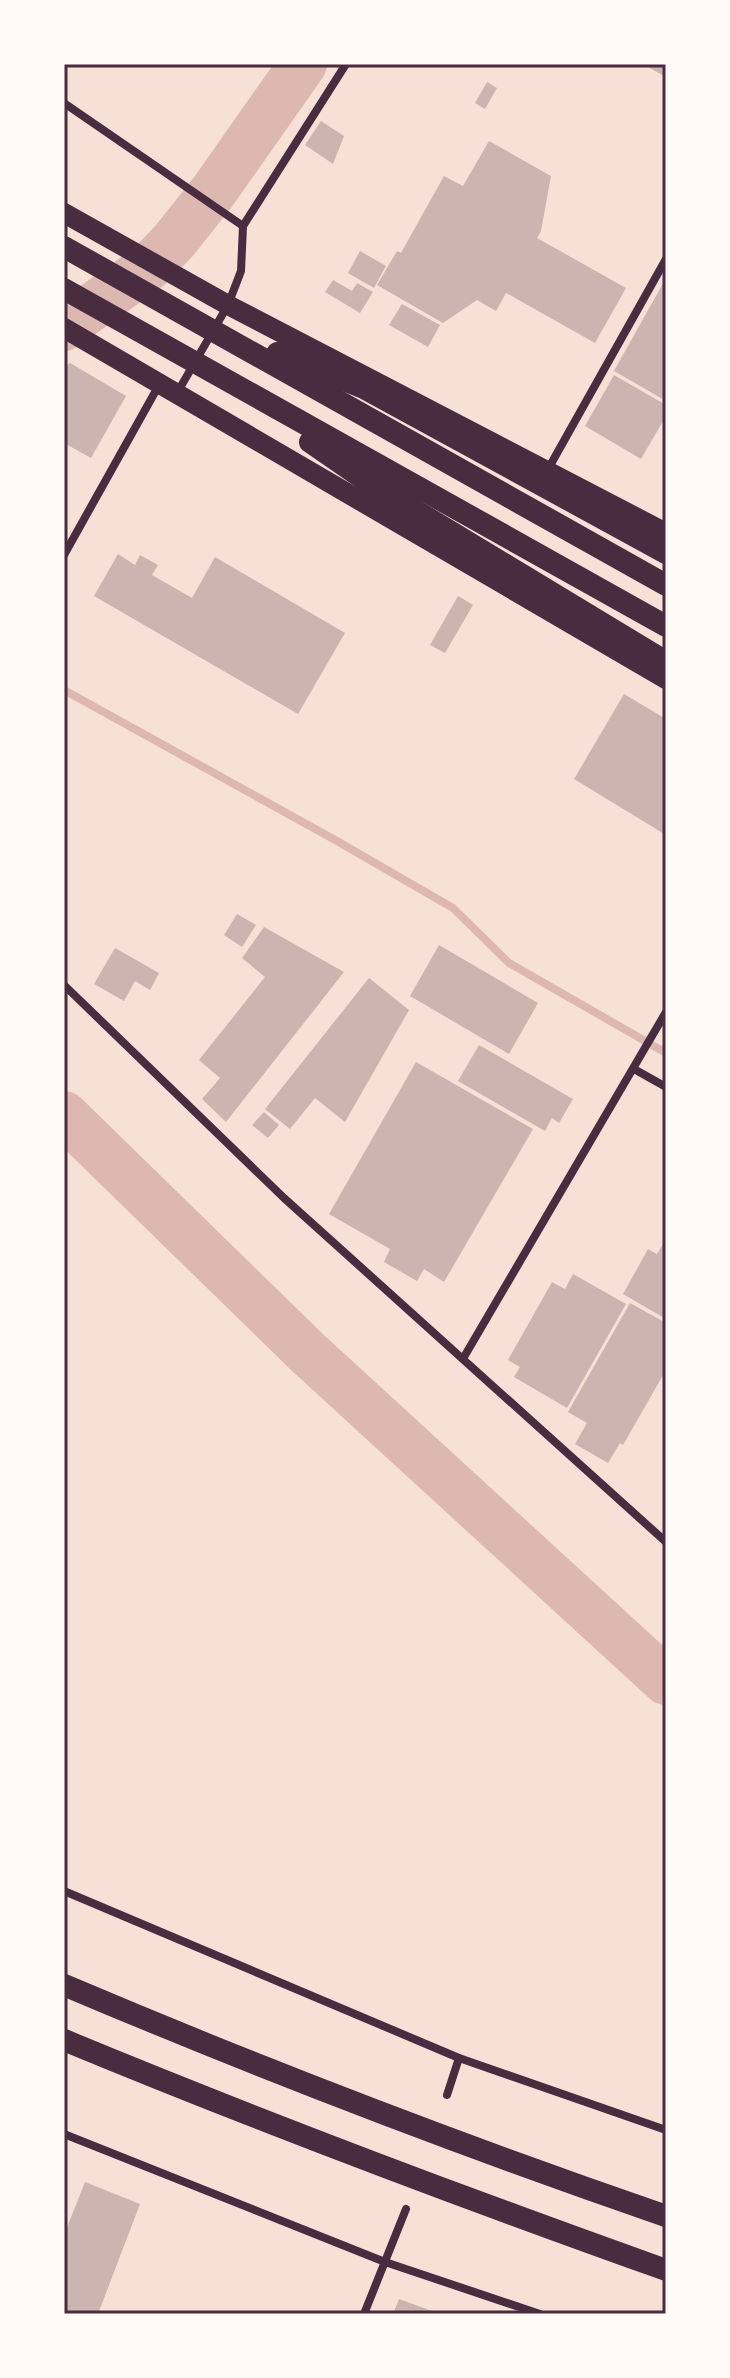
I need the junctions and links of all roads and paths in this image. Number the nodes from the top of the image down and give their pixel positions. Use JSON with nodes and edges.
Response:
{"nodes":[{"id":1,"x":346,"y":64,"type":"edge"},
{"id":2,"x":64,"y":103,"type":"edge"},
{"id":3,"x":64,"y":213,"type":"edge"},
{"id":4,"x":243,"y":226,"type":"junction"},
{"id":5,"x":64,"y":247,"type":"edge"},
{"id":6,"x":666,"y":259,"type":"edge"},
{"id":7,"x":64,"y":289,"type":"edge"},
{"id":8,"x":228,"y":305,"type":"junction"},
{"id":9,"x":194,"y":320,"type":"junction"},
{"id":10,"x":64,"y":328,"type":"edge"},
{"id":11,"x":210,"y":372,"type":"junction"},
{"id":12,"x":168,"y":388,"type":"junction"},
{"id":13,"x":547,"y":472,"type":"junction"},
{"id":14,"x":666,"y":533,"type":"edge"},
{"id":15,"x":666,"y":553,"type":"edge"},
{"id":16,"x":64,"y":555,"type":"edge"},
{"id":17,"x":666,"y":585,"type":"edge"},
{"id":18,"x":666,"y":626,"type":"edge"},
{"id":19,"x":666,"y":662,"type":"edge"},
{"id":20,"x":666,"y":679,"type":"edge"},
{"id":21,"x":64,"y":985,"type":"edge"},
{"id":22,"x":666,"y":1012,"type":"edge"},
{"id":23,"x":634,"y":1069,"type":"junction"},
{"id":24,"x":666,"y":1087,"type":"edge"},
{"id":25,"x":464,"y":1357,"type":"junction"},
{"id":26,"x":666,"y":1542,"type":"edge"},
{"id":27,"x":64,"y":1891,"type":"edge"},
{"id":28,"x":64,"y":1985,"type":"edge"},
{"id":29,"x":64,"y":2040,"type":"edge"},
{"id":30,"x":459,"y":2058,"type":"junction"},
{"id":31,"x":447,"y":2095,"type":"dead end"},
{"id":32,"x":666,"y":2130,"type":"edge"},
{"id":33,"x":64,"y":2134,"type":"edge"},
{"id":34,"x":406,"y":2209,"type":"dead end"},
{"id":35,"x":666,"y":2216,"type":"edge"},
{"id":36,"x":385,"y":2262,"type":"junction"},
{"id":37,"x":666,"y":2270,"type":"edge"},
{"id":38,"x":364,"y":2314,"type":"edge"},
{"id":39,"x":540,"y":2314,"type":"edge"}],
"edges":[{"from":1,"to":4,"type":"street"},
{"from":2,"to":4,"type":"street"},
{"from":3,"to":8,"type":"highway"},
{"from":4,"to":8,"type":"street"},
{"from":5,"to":9,"type":"highway"},
{"from":6,"to":13,"type":"street"},
{"from":7,"to":11,"type":"highway"},
{"from":8,"to":12,"type":"street"},
{"from":8,"to":13,"type":"highway"},
{"from":9,"to":15,"type":"highway"},
{"from":9,"to":17,"type":"highway"},
{"from":10,"to":12,"type":"highway"},
{"from":11,"to":18,"type":"highway"},
{"from":11,"to":19,"type":"highway"},
{"from":12,"to":16,"type":"street"},
{"from":12,"to":20,"type":"highway"},
{"from":13,"to":14,"type":"highway"},
{"from":21,"to":25,"type":"street"},
{"from":22,"to":23,"type":"street"},
{"from":23,"to":24,"type":"street"},
{"from":23,"to":25,"type":"street"},
{"from":25,"to":26,"type":"street"},
{"from":27,"to":30,"type":"street"},
{"from":28,"to":35,"type":"highway"},
{"from":29,"to":37,"type":"highway"},
{"from":30,"to":31,"type":"street"},
{"from":30,"to":32,"type":"street"},
{"from":33,"to":36,"type":"street"},
{"from":34,"to":36,"type":"street"},
{"from":36,"to":38,"type":"street"},
{"from":36,"to":39,"type":"street"}]}
